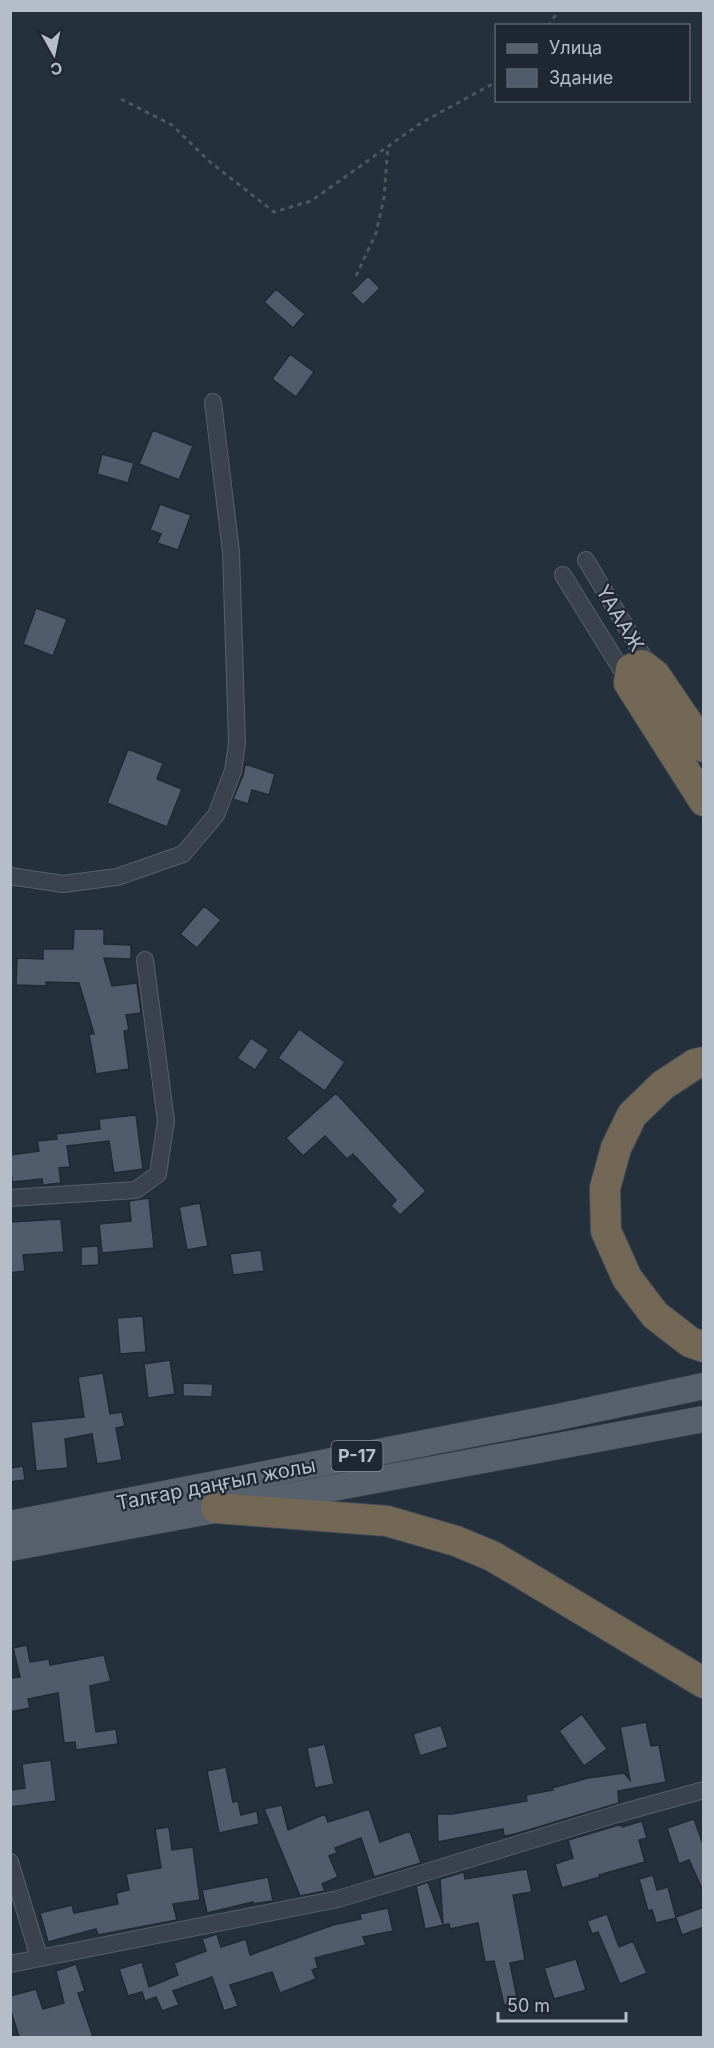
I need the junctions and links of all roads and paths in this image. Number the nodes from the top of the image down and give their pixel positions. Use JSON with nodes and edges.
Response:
{"nodes":[{"id":1,"x":559,"y":10,"type":"edge"},
{"id":2,"x":549,"y":24,"type":"edge"},
{"id":3,"x":495,"y":83,"type":"edge"},
{"id":4,"x":122,"y":99,"type":"dead end"},
{"id":5,"x":388,"y":146,"type":"junction"},
{"id":6,"x":356,"y":276,"type":"dead end"},
{"id":7,"x":213,"y":402,"type":"dead end"},
{"id":8,"x":586,"y":560,"type":"dead end"},
{"id":9,"x":563,"y":575,"type":"dead end"},
{"id":10,"x":642,"y":679,"type":"junction"},
{"id":11,"x":704,"y":747,"type":"edge"},
{"id":12,"x":704,"y":801,"type":"edge"},
{"id":13,"x":10,"y":876,"type":"edge"},
{"id":14,"x":145,"y":960,"type":"dead end"},
{"id":15,"x":704,"y":1062,"type":"edge"},
{"id":16,"x":10,"y":1198,"type":"edge"},
{"id":17,"x":704,"y":1347,"type":"edge"},
{"id":18,"x":704,"y":1386,"type":"edge"},
{"id":19,"x":704,"y":1419,"type":"edge"},
{"id":20,"x":216,"y":1508,"type":"junction"},
{"id":21,"x":10,"y":1524,"type":"edge"},
{"id":22,"x":10,"y":1548,"type":"edge"},
{"id":23,"x":704,"y":1683,"type":"edge"},
{"id":24,"x":704,"y":1790,"type":"edge"},
{"id":25,"x":10,"y":1862,"type":"edge"},
{"id":26,"x":39,"y":1957,"type":"junction"},
{"id":27,"x":10,"y":1964,"type":"edge"}],
"edges":[{"from":1,"to":2,"type":"path"},
{"from":3,"to":5,"type":"path"},
{"from":4,"to":5,"type":"path"},
{"from":5,"to":6,"type":"path"},
{"from":7,"to":13,"type":"street"},
{"from":8,"to":10,"type":"street","name":"ҮАААЖ"},
{"from":9,"to":10,"type":"street","name":"ҮАААЖ"},
{"from":10,"to":11,"type":"highway"},
{"from":10,"to":12,"type":"highway"},
{"from":14,"to":16,"type":"street"},
{"from":15,"to":17,"type":"highway"},
{"from":18,"to":21,"type":"main road","name":"Талғар даңғыл жолы","number":"P-17"},
{"from":19,"to":20,"type":"main road","name":"Талғар даңғыл жолы","number":"P-17"},
{"from":20,"to":22,"type":"main road","name":"Талғар даңғыл жолы"},
{"from":20,"to":23,"type":"highway"},
{"from":24,"to":26,"type":"street"},
{"from":25,"to":26,"type":"street"},
{"from":26,"to":27,"type":"street"}]}
